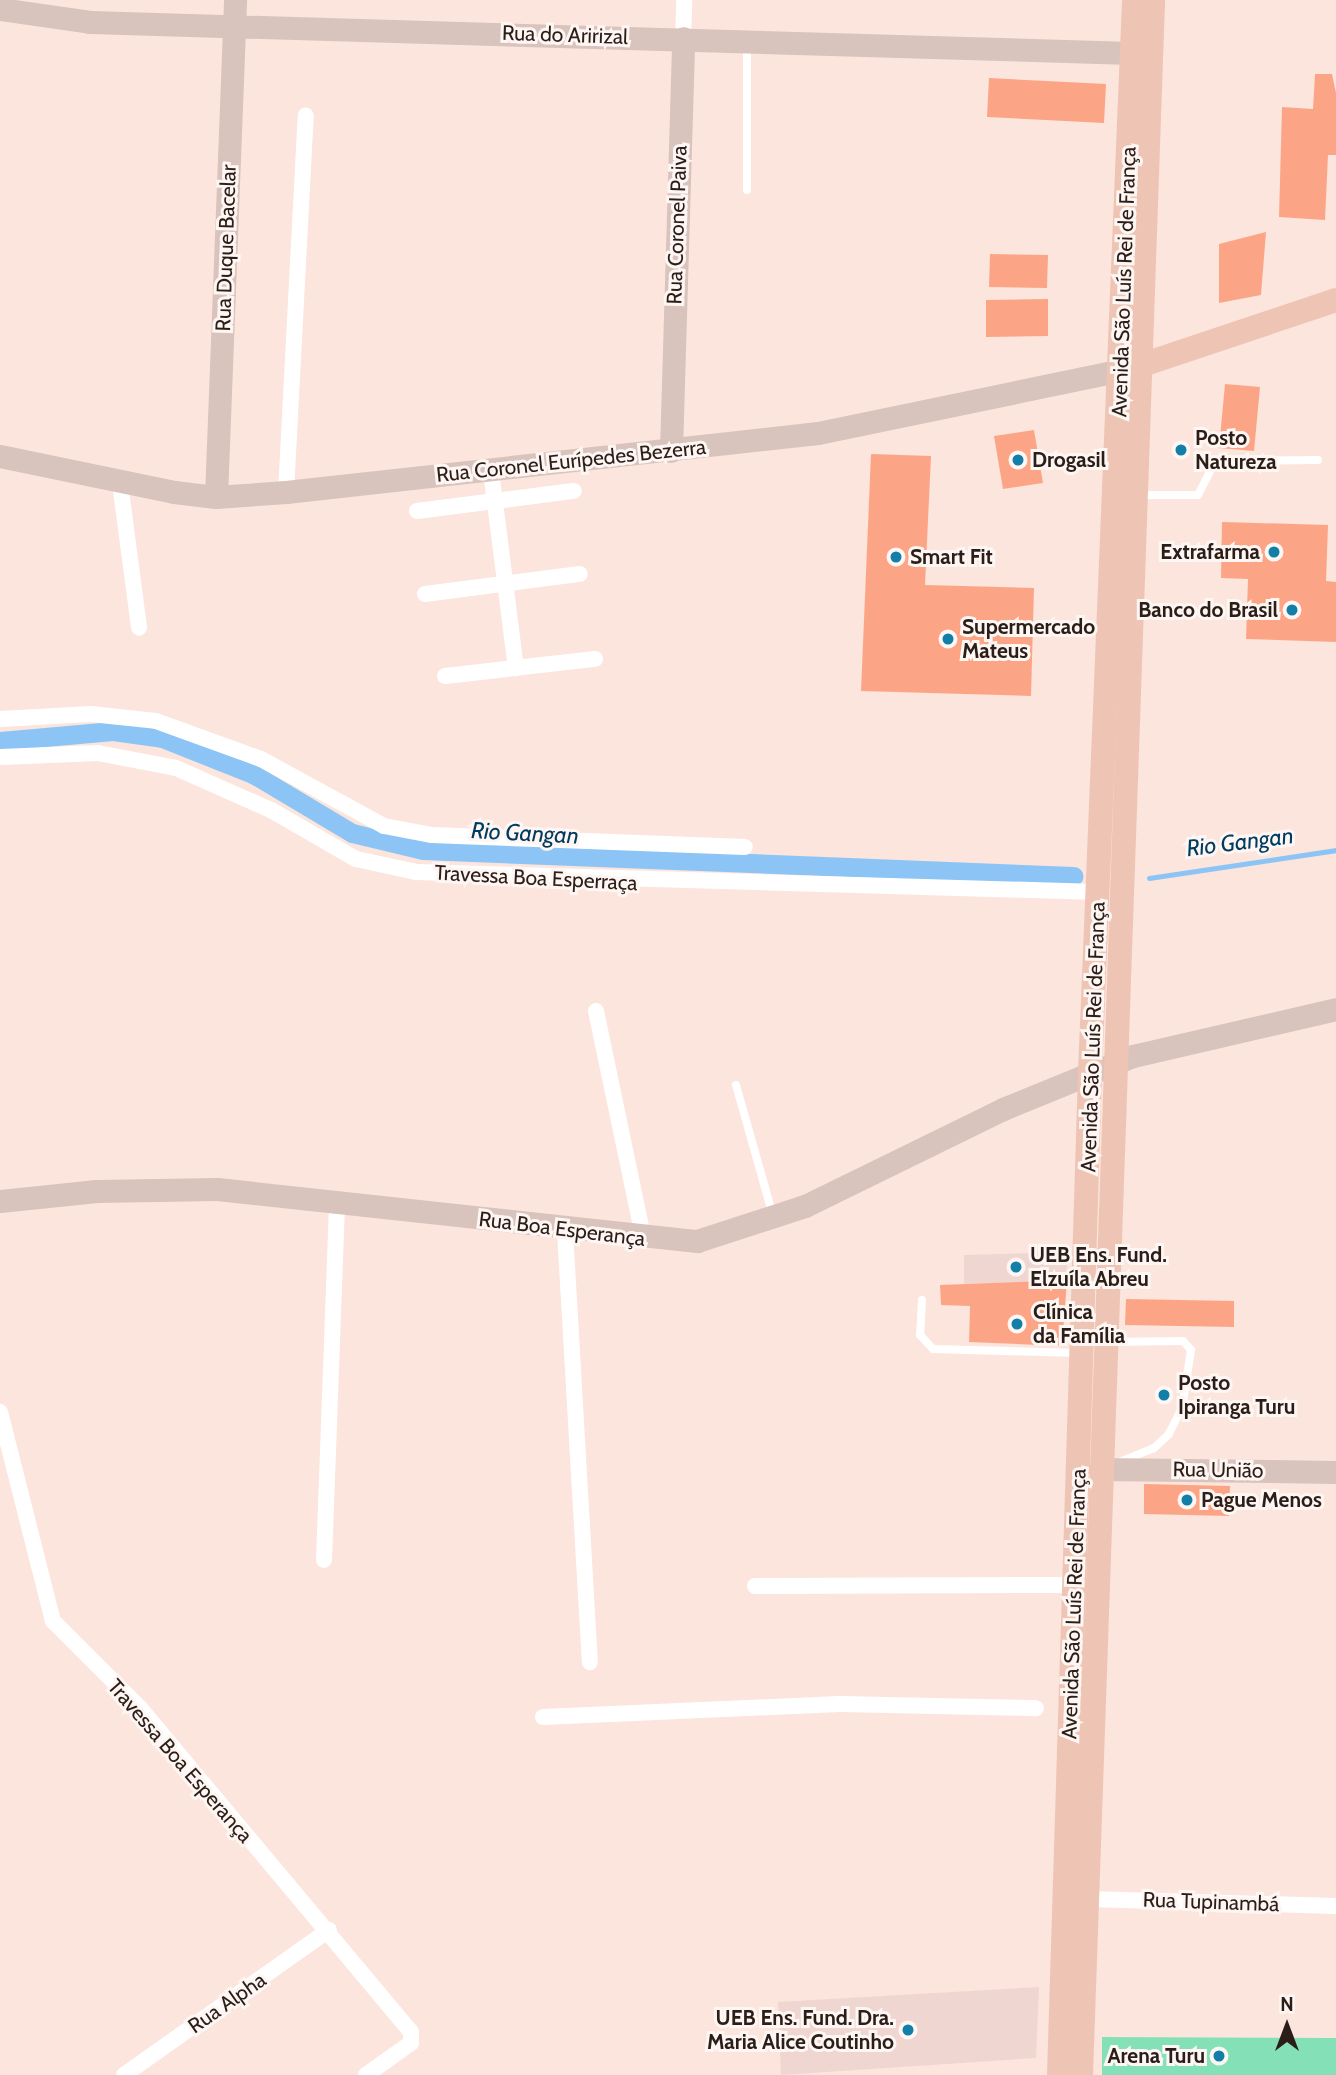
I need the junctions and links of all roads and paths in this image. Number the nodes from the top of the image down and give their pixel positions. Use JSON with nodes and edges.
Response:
{"nodes":[{"id":1,"x":235,"y":0,"type":"edge"},
{"id":2,"x":684,"y":0,"type":"edge"},
{"id":3,"x":1133,"y":0,"type":"edge"},
{"id":4,"x":1153,"y":0,"type":"edge"},
{"id":5,"x":0,"y":9,"type":"edge"},
{"id":6,"x":42,"y":9,"type":"edge"},
{"id":7,"x":234,"y":24,"type":"junction"},
{"id":8,"x":683,"y":38,"type":"junction"},
{"id":9,"x":747,"y":40,"type":"junction"},
{"id":10,"x":1132,"y":53,"type":"junction"},
{"id":11,"x":306,"y":116,"type":"dead end"},
{"id":12,"x":747,"y":190,"type":"dead end"},
{"id":13,"x":1336,"y":300,"type":"edge"},
{"id":14,"x":1130,"y":369,"type":"junction"},
{"id":15,"x":671,"y":451,"type":"junction"},
{"id":16,"x":0,"y":456,"type":"edge"},
{"id":17,"x":1318,"y":460,"type":"dead end"},
{"id":18,"x":491,"y":471,"type":"junction"},
{"id":19,"x":120,"y":483,"type":"junction"},
{"id":20,"x":574,"y":491,"type":"dead end"},
{"id":21,"x":286,"y":492,"type":"junction"},
{"id":22,"x":1134,"y":495,"type":"junction"},
{"id":23,"x":216,"y":497,"type":"junction"},
{"id":24,"x":495,"y":501,"type":"junction"},
{"id":25,"x":417,"y":511,"type":"dead end"},
{"id":26,"x":580,"y":574,"type":"dead end"},
{"id":27,"x":506,"y":584,"type":"junction"},
{"id":28,"x":425,"y":594,"type":"dead end"},
{"id":29,"x":139,"y":628,"type":"dead end"},
{"id":30,"x":595,"y":659,"type":"dead end"},
{"id":31,"x":516,"y":668,"type":"junction"},
{"id":32,"x":446,"y":676,"type":"dead end"},
{"id":33,"x":0,"y":719,"type":"edge"},
{"id":34,"x":0,"y":757,"type":"edge"},
{"id":35,"x":745,"y":848,"type":"dead end"},
{"id":36,"x":1098,"y":892,"type":"junction"},
{"id":37,"x":1336,"y":1009,"type":"edge"},
{"id":38,"x":596,"y":1011,"type":"dead end"},
{"id":39,"x":1102,"y":1069,"type":"junction"},
{"id":40,"x":736,"y":1085,"type":"dead end"},
{"id":41,"x":337,"y":1200,"type":"junction"},
{"id":42,"x":0,"y":1201,"type":"edge"},
{"id":43,"x":774,"y":1218,"type":"junction"},
{"id":44,"x":565,"y":1231,"type":"junction"},
{"id":45,"x":644,"y":1240,"type":"junction"},
{"id":46,"x":922,"y":1300,"type":"dead end"},
{"id":47,"x":1104,"y":1342,"type":"junction"},
{"id":48,"x":1082,"y":1353,"type":"junction"},
{"id":49,"x":0,"y":1412,"type":"edge"},
{"id":50,"x":1104,"y":1469,"type":"junction"},
{"id":51,"x":1336,"y":1472,"type":"edge"},
{"id":52,"x":324,"y":1560,"type":"dead end"},
{"id":53,"x":1074,"y":1585,"type":"junction"},
{"id":54,"x":755,"y":1586,"type":"dead end"},
{"id":55,"x":590,"y":1662,"type":"dead end"},
{"id":56,"x":1036,"y":1708,"type":"dead end"},
{"id":57,"x":543,"y":1717,"type":"dead end"},
{"id":58,"x":1087,"y":1899,"type":"junction"},
{"id":59,"x":1336,"y":1906,"type":"edge"},
{"id":60,"x":330,"y":1930,"type":"junction"},
{"id":61,"x":124,"y":2075,"type":"edge"},
{"id":62,"x":366,"y":2075,"type":"edge"},
{"id":63,"x":1059,"y":2075,"type":"edge"},
{"id":64,"x":1081,"y":2075,"type":"edge"}],
"edges":[{"from":1,"to":7,"type":"main road","name":"Rua Duque Bacelar"},
{"from":2,"to":8,"type":"street","name":"Rua Coronel Paiva"},
{"from":3,"to":10,"type":"main road","name":"Avenida São Luís Rei de França"},
{"from":4,"to":14,"type":"main road","name":"Avenida São Luís Rei de França"},
{"from":5,"to":6,"type":"main road","name":"Rua do Aririzal"},
{"from":6,"to":7,"type":"main road","name":"Rua do Aririzal"},
{"from":7,"to":8,"type":"main road","name":"Rua do Aririzal"},
{"from":7,"to":23,"type":"main road","name":"Rua Duque Bacelar"},
{"from":8,"to":9,"type":"main road","name":"Rua do Aririzal"},
{"from":8,"to":15,"type":"main road","name":"Rua Coronel Paiva"},
{"from":9,"to":10,"type":"main road","name":"Rua do Aririzal"},
{"from":9,"to":12,"type":"lane"},
{"from":10,"to":14,"type":"main road","name":"Avenida São Luís Rei de França"},
{"from":11,"to":21,"type":"street"},
{"from":13,"to":14,"type":"main road"},
{"from":14,"to":15,"type":"main road","name":"Rua Coronel Eurípedes Bezerra"},
{"from":14,"to":22,"type":"main road","name":"Avenida São Luís Rei de França"},
{"from":14,"to":36,"type":"main road","name":"Avenida São Luís Rei de França"},
{"from":15,"to":18,"type":"main road","name":"Rua Coronel Eurípedes Bezerra"},
{"from":16,"to":19,"type":"main road","name":"Rua Coronel Eurípedes Bezerra"},
{"from":17,"to":22,"type":"lane"},
{"from":18,"to":21,"type":"main road","name":"Rua Coronel Eurípedes Bezerra"},
{"from":18,"to":24,"type":"street"},
{"from":19,"to":23,"type":"main road","name":"Rua Coronel Eurípedes Bezerra"},
{"from":19,"to":29,"type":"street"},
{"from":20,"to":24,"type":"street"},
{"from":21,"to":23,"type":"main road","name":"Rua Coronel Eurípedes Bezerra"},
{"from":22,"to":39,"type":"main road","name":"Avenida São Luís Rei de França"},
{"from":24,"to":25,"type":"street"},
{"from":24,"to":27,"type":"street"},
{"from":26,"to":27,"type":"street"},
{"from":27,"to":28,"type":"street"},
{"from":27,"to":31,"type":"street"},
{"from":30,"to":31,"type":"street"},
{"from":31,"to":32,"type":"street"},
{"from":33,"to":35,"type":"street"},
{"from":34,"to":36,"type":"street","name":"Travessa Boa Esperraça"},
{"from":36,"to":39,"type":"main road","name":"Avenida São Luís Rei de França"},
{"from":37,"to":39,"type":"main road","name":"Rua Boa Esperança"},
{"from":38,"to":45,"type":"street"},
{"from":39,"to":43,"type":"main road","name":"Rua Boa Esperança"},
{"from":39,"to":47,"type":"main road","name":"Avenida São Luís Rei de França"},
{"from":39,"to":48,"type":"main road","name":"Avenida São Luís Rei de França"},
{"from":40,"to":43,"type":"lane"},
{"from":41,"to":42,"type":"main road","name":"Rua Boa Esperança"},
{"from":41,"to":44,"type":"main road","name":"Rua Boa Esperança"},
{"from":41,"to":52,"type":"street"},
{"from":43,"to":45,"type":"main road","name":"Rua Boa Esperança"},
{"from":44,"to":45,"type":"main road","name":"Rua Boa Esperança"},
{"from":44,"to":55,"type":"street"},
{"from":46,"to":48,"type":"lane"},
{"from":47,"to":50,"type":"main road","name":"Avenida São Luís Rei de França"},
{"from":47,"to":50,"type":"lane"},
{"from":48,"to":53,"type":"main road","name":"Avenida São Luís Rei de França"},
{"from":49,"to":60,"type":"street","name":"Travessa Boa Esperança"},
{"from":50,"to":51,"type":"main road","name":"Rua União"},
{"from":50,"to":58,"type":"main road","name":"Avenida São Luís Rei de França"},
{"from":53,"to":54,"type":"street"},
{"from":53,"to":63,"type":"main road","name":"Avenida São Luís Rei de França"},
{"from":56,"to":57,"type":"street"},
{"from":58,"to":59,"type":"street","name":"Rua Tupinambá"},
{"from":58,"to":64,"type":"main road","name":"Avenida São Luís Rei de França"},
{"from":60,"to":61,"type":"street","name":"Rua Alpha"},
{"from":60,"to":62,"type":"street","name":"Travessa Boa Esperança"}]}
